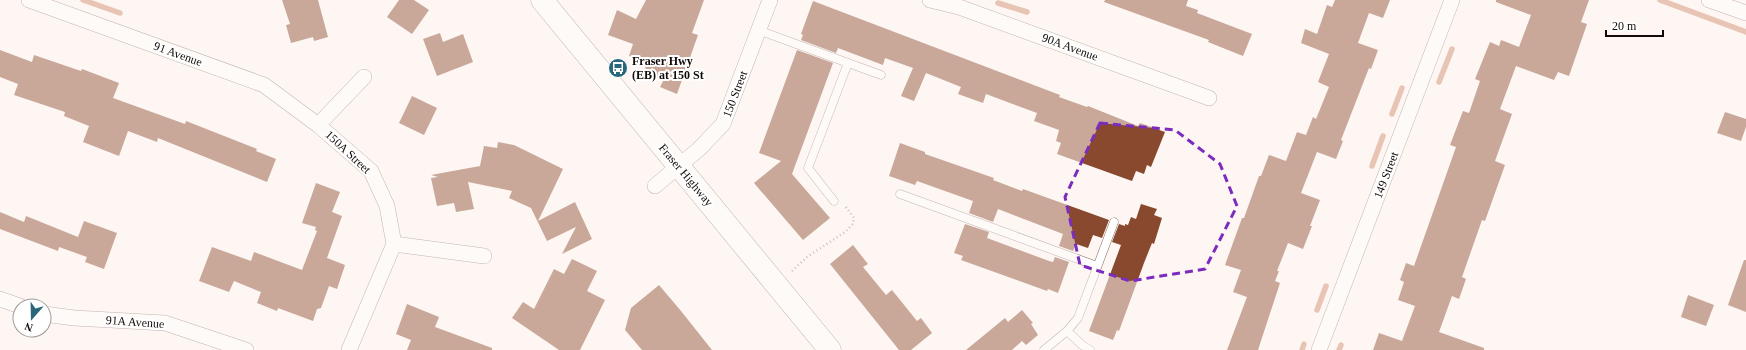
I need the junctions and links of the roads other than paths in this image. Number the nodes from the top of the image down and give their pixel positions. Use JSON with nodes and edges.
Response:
{"nodes":[{"id":1,"x":29,"y":0,"type":"edge"},
{"id":2,"x":542,"y":0,"type":"edge"},
{"id":3,"x":770,"y":0,"type":"edge"},
{"id":4,"x":930,"y":0,"type":"edge"},
{"id":5,"x":1452,"y":0,"type":"edge"},
{"id":6,"x":1710,"y":0,"type":"edge"},
{"id":7,"x":1746,"y":13,"type":"edge"},
{"id":8,"x":758,"y":30,"type":"junction"},
{"id":9,"x":848,"y":63,"type":"junction"},
{"id":10,"x":881,"y":75,"type":"dead end"},
{"id":11,"x":364,"y":77,"type":"dead end"},
{"id":12,"x":1209,"y":98,"type":"dead end"},
{"id":13,"x":318,"y":125,"type":"junction"},
{"id":14,"x":679,"y":167,"type":"junction"},
{"id":15,"x":655,"y":186,"type":"dead end"},
{"id":16,"x":900,"y":194,"type":"dead end"},
{"id":17,"x":834,"y":201,"type":"road end"},
{"id":18,"x":1114,"y":222,"type":"dead end"},
{"id":19,"x":394,"y":244,"type":"junction"},
{"id":20,"x":484,"y":256,"type":"dead end"},
{"id":21,"x":1098,"y":266,"type":"junction"},
{"id":22,"x":0,"y":299,"type":"edge"},
{"id":23,"x":12,"y":303,"type":"edge"},
{"id":24,"x":52,"y":315,"type":"edge"},
{"id":25,"x":1067,"y":331,"type":"junction"},
{"id":26,"x":246,"y":350,"type":"edge"},
{"id":27,"x":349,"y":350,"type":"edge"},
{"id":28,"x":830,"y":350,"type":"edge"},
{"id":29,"x":1044,"y":350,"type":"edge"},
{"id":30,"x":1090,"y":350,"type":"edge"},
{"id":31,"x":1320,"y":350,"type":"edge"}],
"edges":[{"from":1,"to":13,"type":"street","name":"91 Avenue"},
{"from":2,"to":14,"type":"main road","name":"Fraser Highway"},
{"from":3,"to":8,"type":"street","name":"150 Street"},
{"from":4,"to":12,"type":"street","name":"90A Avenue"},
{"from":5,"to":31,"type":"street","name":"149 Street"},
{"from":6,"to":7,"type":"street"},
{"from":8,"to":9,"type":"lane"},
{"from":8,"to":14,"type":"street","name":"150 Street"},
{"from":9,"to":10,"type":"lane"},
{"from":9,"to":17,"type":"lane"},
{"from":11,"to":13,"type":"street","name":"150A Street"},
{"from":13,"to":19,"type":"street","name":"150A Street"},
{"from":14,"to":15,"type":"street","name":"150 Street"},
{"from":14,"to":28,"type":"main road","name":"Fraser Highway"},
{"from":16,"to":21,"type":"lane"},
{"from":18,"to":21,"type":"lane"},
{"from":19,"to":20,"type":"street"},
{"from":19,"to":27,"type":"street"},
{"from":21,"to":25,"type":"lane"},
{"from":22,"to":23,"type":"street"},
{"from":24,"to":26,"type":"street","name":"91A Avenue"},
{"from":25,"to":29,"type":"lane"},
{"from":25,"to":30,"type":"lane"}]}
